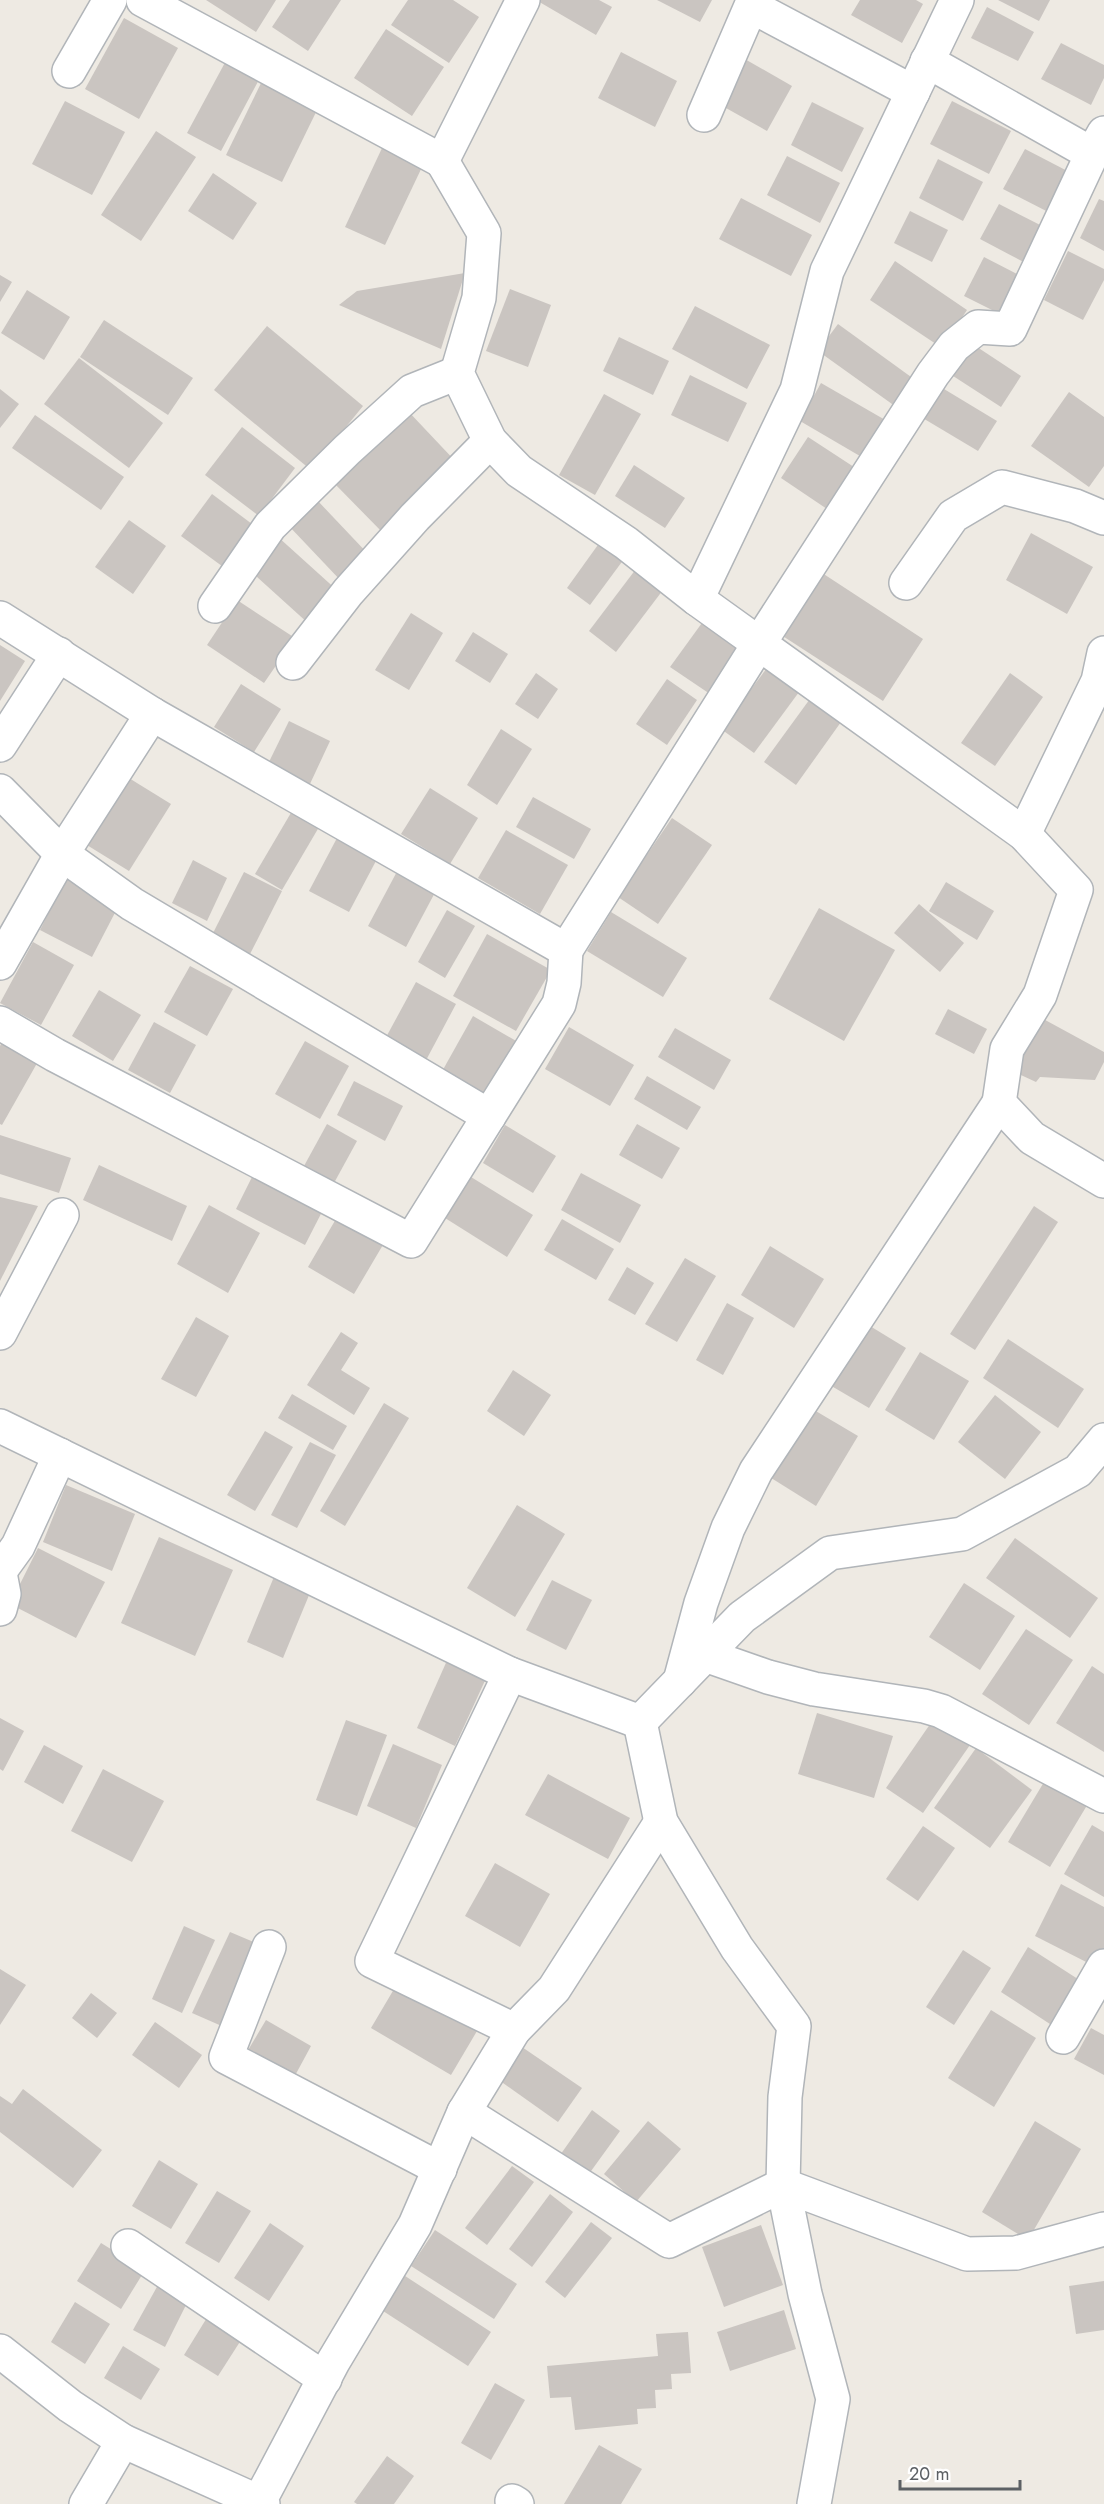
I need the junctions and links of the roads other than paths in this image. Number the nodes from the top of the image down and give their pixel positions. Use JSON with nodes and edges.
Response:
{"nodes":[{"id":1,"x":110,"y":0,"type":"edge"},
{"id":2,"x":523,"y":0,"type":"edge"},
{"id":3,"x":957,"y":0,"type":"edge"},
{"id":4,"x":154,"y":3,"type":"edge"},
{"id":5,"x":753,"y":3,"type":"edge"},
{"id":6,"x":927,"y":61,"type":"junction"},
{"id":7,"x":69,"y":71,"type":"dead end"},
{"id":8,"x":913,"y":92,"type":"junction"},
{"id":9,"x":704,"y":116,"type":"dead end"},
{"id":10,"x":1098,"y":143,"type":"edge"},
{"id":11,"x":442,"y":161,"type":"junction"},
{"id":12,"x":457,"y":373,"type":"junction"},
{"id":13,"x":490,"y":441,"type":"junction"},
{"id":14,"x":1104,"y":518,"type":"edge"},
{"id":15,"x":906,"y":583,"type":"dead end"},
{"id":16,"x":697,"y":599,"type":"junction"},
{"id":17,"x":215,"y":606,"type":"dead end"},
{"id":18,"x":0,"y":618,"type":"edge"},
{"id":19,"x":760,"y":642,"type":"junction"},
{"id":20,"x":1104,"y":653,"type":"edge"},
{"id":21,"x":58,"y":654,"type":"junction"},
{"id":22,"x":293,"y":663,"type":"dead end"},
{"id":23,"x":152,"y":714,"type":"junction"},
{"id":24,"x":0,"y":745,"type":"edge"},
{"id":25,"x":0,"y":791,"type":"edge"},
{"id":26,"x":1024,"y":834,"type":"junction"},
{"id":27,"x":62,"y":854,"type":"junction"},
{"id":28,"x":566,"y":950,"type":"junction"},
{"id":29,"x":0,"y":963,"type":"edge"},
{"id":30,"x":0,"y":1023,"type":"edge"},
{"id":31,"x":999,"y":1103,"type":"junction"},
{"id":32,"x":489,"y":1116,"type":"junction"},
{"id":33,"x":1104,"y":1180,"type":"edge"},
{"id":34,"x":62,"y":1215,"type":"dead end"},
{"id":35,"x":0,"y":1333,"type":"edge"},
{"id":36,"x":0,"y":1426,"type":"edge"},
{"id":37,"x":1104,"y":1440,"type":"edge"},
{"id":38,"x":60,"y":1455,"type":"junction"},
{"id":39,"x":0,"y":1572,"type":"edge"},
{"id":40,"x":0,"y":1609,"type":"edge"},
{"id":41,"x":705,"y":1655,"type":"junction"},
{"id":42,"x":510,"y":1674,"type":"junction"},
{"id":43,"x":680,"y":1681,"type":"junction"},
{"id":44,"x":640,"y":1722,"type":"junction"},
{"id":45,"x":1104,"y":1796,"type":"edge"},
{"id":46,"x":661,"y":1822,"type":"junction"},
{"id":47,"x":269,"y":1947,"type":"dead end"},
{"id":48,"x":1104,"y":1966,"type":"edge"},
{"id":49,"x":514,"y":2030,"type":"junction"},
{"id":50,"x":1063,"y":2037,"type":"dead end"},
{"id":51,"x":464,"y":2112,"type":"junction"},
{"id":52,"x":440,"y":2169,"type":"junction"},
{"id":53,"x":783,"y":2185,"type":"junction"},
{"id":54,"x":1104,"y":2229,"type":"edge"},
{"id":55,"x":128,"y":2246,"type":"dead end"},
{"id":56,"x":0,"y":2351,"type":"edge"},
{"id":57,"x":325,"y":2379,"type":"junction"},
{"id":58,"x":123,"y":2441,"type":"junction"},
{"id":59,"x":260,"y":2503,"type":"edge"},
{"id":60,"x":86,"y":2504,"type":"edge"},
{"id":61,"x":814,"y":2504,"type":"edge"}],
"edges":[{"from":1,"to":7,"type":"street"},
{"from":2,"to":11,"type":"street"},
{"from":3,"to":6,"type":"street"},
{"from":4,"to":11,"type":"street"},
{"from":5,"to":8,"type":"street"},
{"from":5,"to":9,"type":"street"},
{"from":6,"to":8,"type":"street"},
{"from":6,"to":10,"type":"street"},
{"from":8,"to":16,"type":"street"},
{"from":10,"to":19,"type":"street"},
{"from":11,"to":12,"type":"street"},
{"from":12,"to":13,"type":"street"},
{"from":12,"to":17,"type":"street"},
{"from":13,"to":16,"type":"street"},
{"from":13,"to":22,"type":"street"},
{"from":14,"to":15,"type":"street"},
{"from":16,"to":19,"type":"street"},
{"from":18,"to":21,"type":"street"},
{"from":19,"to":26,"type":"street"},
{"from":19,"to":28,"type":"street"},
{"from":20,"to":26,"type":"street"},
{"from":21,"to":23,"type":"street"},
{"from":21,"to":24,"type":"street"},
{"from":23,"to":27,"type":"street"},
{"from":23,"to":28,"type":"street"},
{"from":25,"to":27,"type":"street"},
{"from":26,"to":31,"type":"street"},
{"from":27,"to":29,"type":"street"},
{"from":27,"to":32,"type":"street"},
{"from":28,"to":32,"type":"street"},
{"from":30,"to":32,"type":"street"},
{"from":31,"to":33,"type":"street"},
{"from":31,"to":43,"type":"street"},
{"from":34,"to":35,"type":"street"},
{"from":36,"to":38,"type":"street"},
{"from":37,"to":41,"type":"street"},
{"from":38,"to":39,"type":"street"},
{"from":38,"to":42,"type":"street"},
{"from":39,"to":40,"type":"street"},
{"from":41,"to":43,"type":"street"},
{"from":41,"to":45,"type":"street"},
{"from":42,"to":44,"type":"street"},
{"from":42,"to":49,"type":"street"},
{"from":43,"to":44,"type":"street"},
{"from":44,"to":46,"type":"street"},
{"from":46,"to":49,"type":"street"},
{"from":46,"to":53,"type":"street"},
{"from":47,"to":52,"type":"street"},
{"from":48,"to":50,"type":"street"},
{"from":49,"to":51,"type":"street"},
{"from":51,"to":52,"type":"street"},
{"from":51,"to":53,"type":"street"},
{"from":52,"to":57,"type":"street"},
{"from":53,"to":54,"type":"street"},
{"from":53,"to":61,"type":"street"},
{"from":55,"to":57,"type":"street"},
{"from":56,"to":58,"type":"street"},
{"from":57,"to":59,"type":"street"},
{"from":58,"to":59,"type":"street"},
{"from":58,"to":60,"type":"street"}]}
